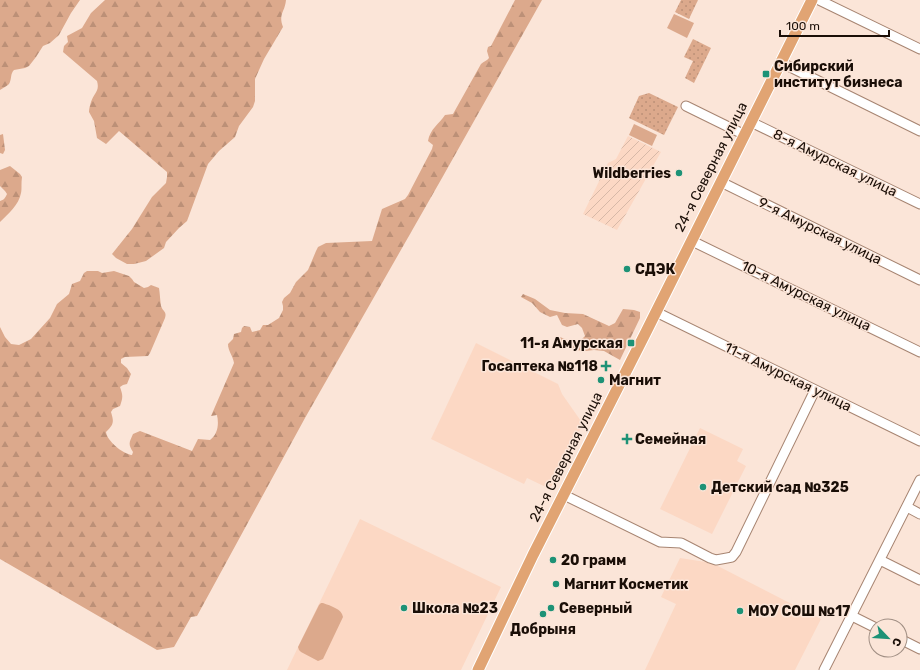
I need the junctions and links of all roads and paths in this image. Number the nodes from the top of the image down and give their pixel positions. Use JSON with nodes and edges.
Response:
{"nodes":[{"id":1,"x":812,"y":0,"type":"edge"},
{"id":2,"x":819,"y":0,"type":"edge"},
{"id":3,"x":920,"y":49,"type":"edge"},
{"id":4,"x":780,"y":62,"type":"junction"},
{"id":5,"x":686,"y":106,"type":"dead end"},
{"id":6,"x":751,"y":122,"type":"junction"},
{"id":7,"x":920,"y":131,"type":"edge"},
{"id":8,"x":744,"y":135,"type":"junction"},
{"id":9,"x":721,"y":182,"type":"junction"},
{"id":10,"x":920,"y":204,"type":"edge"},
{"id":11,"x":692,"y":241,"type":"junction"},
{"id":12,"x":920,"y":280,"type":"edge"},
{"id":13,"x":656,"y":312,"type":"junction"},
{"id":14,"x":920,"y":352,"type":"edge"},
{"id":15,"x":816,"y":390,"type":"junction"},
{"id":16,"x":920,"y":441,"type":"edge"},
{"id":17,"x":920,"y":480,"type":"edge"},
{"id":18,"x":564,"y":495,"type":"junction"},
{"id":19,"x":907,"y":507,"type":"junction"},
{"id":20,"x":920,"y":514,"type":"edge"},
{"id":21,"x":880,"y":560,"type":"junction"},
{"id":22,"x":920,"y":580,"type":"edge"},
{"id":23,"x":852,"y":616,"type":"junction"},
{"id":24,"x":868,"y":624,"type":"edge"},
{"id":25,"x":908,"y":643,"type":"edge"},
{"id":26,"x":920,"y":649,"type":"edge"},
{"id":27,"x":478,"y":670,"type":"edge"},
{"id":28,"x":824,"y":670,"type":"edge"}],
"edges":[{"from":1,"to":4,"type":"main road","name":"24-я Северная улица"},
{"from":2,"to":3,"type":"street"},
{"from":4,"to":6,"type":"main road","name":"24-я Северная улица"},
{"from":4,"to":7,"type":"street"},
{"from":5,"to":8,"type":"street"},
{"from":6,"to":8,"type":"main road","name":"24-я Северная улица"},
{"from":6,"to":10,"type":"street","name":"8-я Амурская улица"},
{"from":8,"to":9,"type":"main road","name":"24-я Северная улица"},
{"from":9,"to":11,"type":"main road","name":"24-я Северная улица"},
{"from":9,"to":12,"type":"street","name":"9-я Амурская улица"},
{"from":11,"to":13,"type":"main road","name":"24-я Северная улица"},
{"from":11,"to":14,"type":"street","name":"10-я Амурская улица"},
{"from":13,"to":15,"type":"street","name":"11-я Амурская улица"},
{"from":13,"to":18,"type":"main road","name":"24-я Северная улица"},
{"from":15,"to":16,"type":"street","name":"11-я Амурская улица"},
{"from":15,"to":18,"type":"street"},
{"from":17,"to":19,"type":"street"},
{"from":18,"to":27,"type":"main road","name":"24-я Северная улица"},
{"from":19,"to":20,"type":"street"},
{"from":19,"to":21,"type":"street"},
{"from":21,"to":22,"type":"street"},
{"from":21,"to":23,"type":"street"},
{"from":23,"to":24,"type":"street"},
{"from":23,"to":28,"type":"street"},
{"from":25,"to":26,"type":"street"}]}
